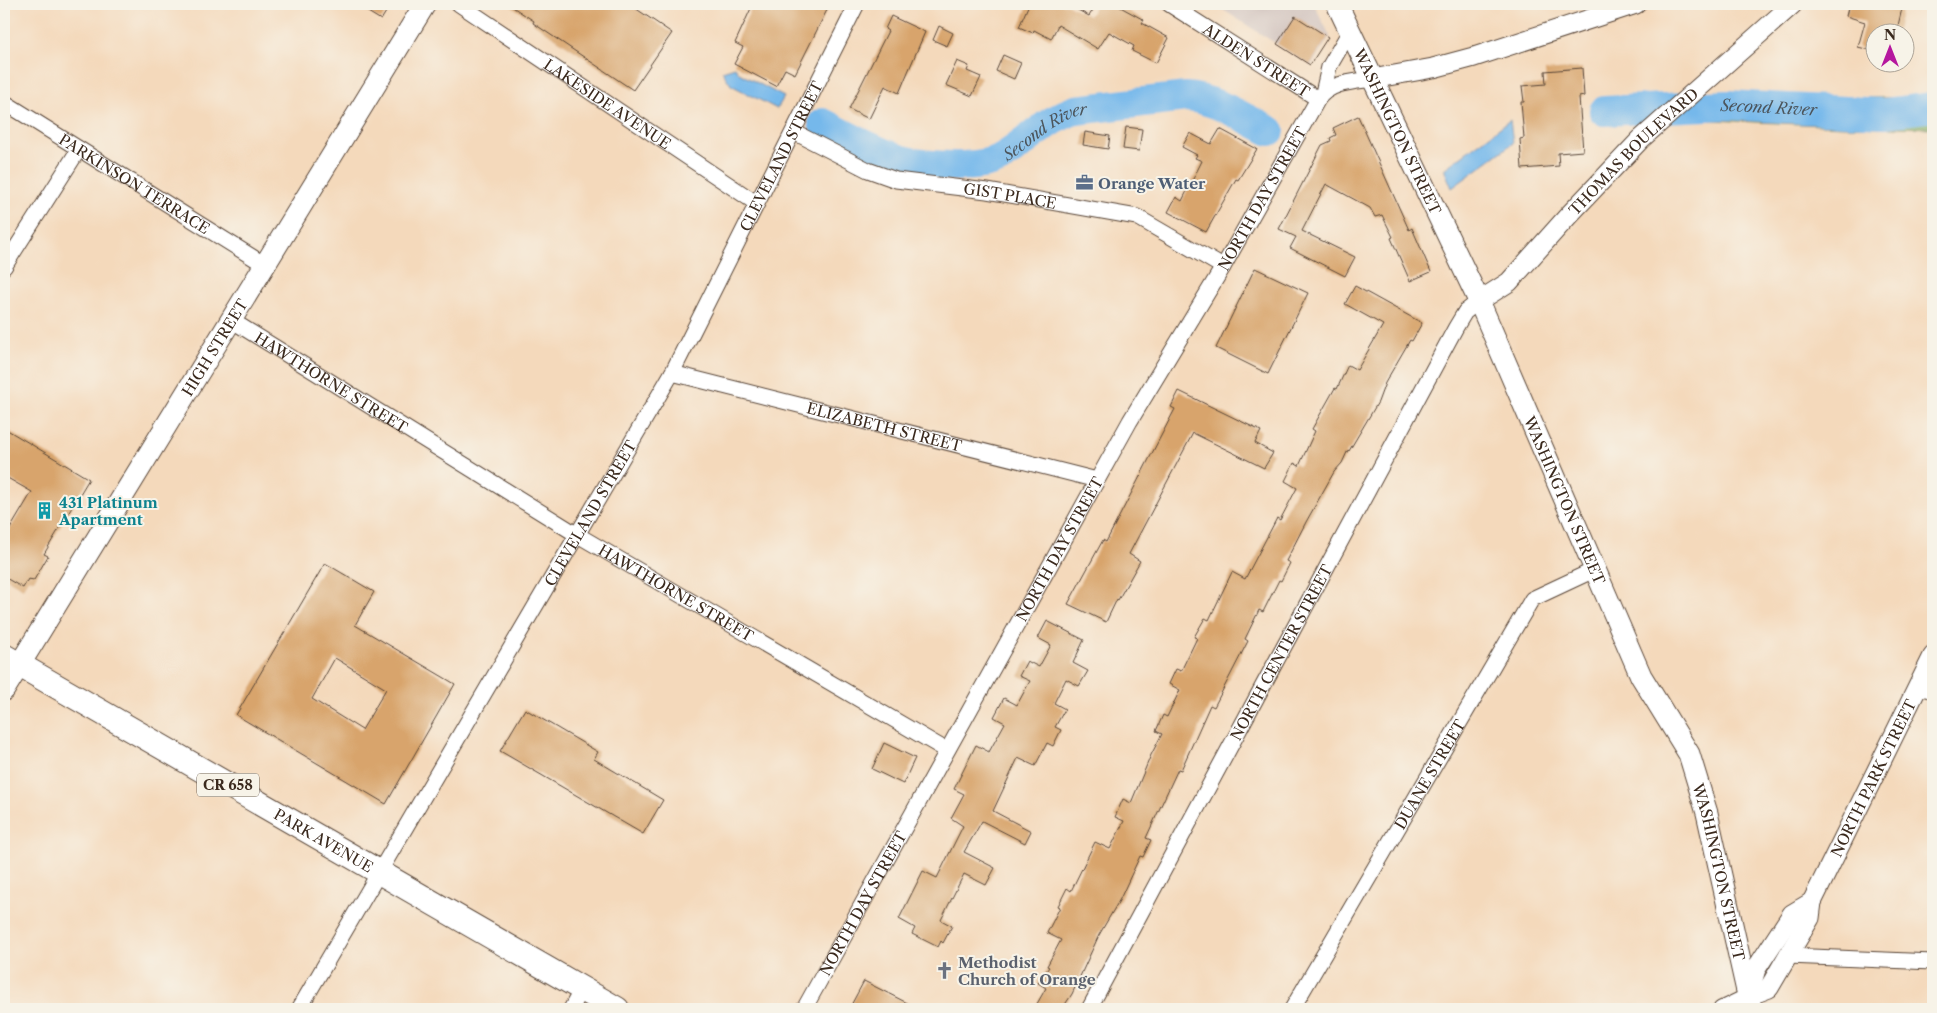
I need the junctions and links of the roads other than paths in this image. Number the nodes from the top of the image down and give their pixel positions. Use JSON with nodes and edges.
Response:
{"nodes":[{"id":1,"x":425,"y":4,"type":"edge"},
{"id":2,"x":459,"y":4,"type":"edge"},
{"id":3,"x":857,"y":4,"type":"edge"},
{"id":4,"x":1169,"y":4,"type":"edge"},
{"id":5,"x":1337,"y":4,"type":"edge"},
{"id":6,"x":1636,"y":4,"type":"edge"},
{"id":7,"x":1793,"y":4,"type":"edge"},
{"id":8,"x":1350,"y":31,"type":"junction"},
{"id":9,"x":1372,"y":78,"type":"junction"},
{"id":10,"x":1320,"y":96,"type":"junction"},
{"id":11,"x":4,"y":102,"type":"edge"},
{"id":12,"x":794,"y":132,"type":"junction"},
{"id":13,"x":79,"y":149,"type":"junction"},
{"id":14,"x":756,"y":203,"type":"junction"},
{"id":15,"x":265,"y":265,"type":"junction"},
{"id":16,"x":1223,"y":266,"type":"junction"},
{"id":17,"x":4,"y":267,"type":"edge"},
{"id":18,"x":1479,"y":301,"type":"junction"},
{"id":19,"x":231,"y":320,"type":"junction"},
{"id":20,"x":672,"y":373,"type":"junction"},
{"id":21,"x":1097,"y":480,"type":"junction"},
{"id":22,"x":576,"y":534,"type":"junction"},
{"id":23,"x":1594,"y":570,"type":"junction"},
{"id":24,"x":1933,"y":656,"type":"edge"},
{"id":25,"x":12,"y":660,"type":"edge"},
{"id":26,"x":1925,"y":688,"type":"edge"},
{"id":27,"x":4,"y":690,"type":"edge"},
{"id":28,"x":946,"y":750,"type":"junction"},
{"id":29,"x":379,"y":873,"type":"junction"},
{"id":30,"x":1812,"y":902,"type":"junction"},
{"id":31,"x":1788,"y":956,"type":"junction"},
{"id":32,"x":1933,"y":962,"type":"edge"},
{"id":33,"x":582,"y":989,"type":"junction"},
{"id":34,"x":1749,"y":1003,"type":"edge"},
{"id":35,"x":299,"y":1009,"type":"edge"},
{"id":36,"x":571,"y":1009,"type":"edge"},
{"id":37,"x":617,"y":1009,"type":"edge"},
{"id":38,"x":804,"y":1009,"type":"edge"},
{"id":39,"x":1089,"y":1009,"type":"edge"},
{"id":40,"x":1292,"y":1009,"type":"edge"},
{"id":41,"x":1721,"y":1009,"type":"edge"}],
"edges":[{"from":1,"to":15,"type":"main road","name":"HIGH STREET"},
{"from":2,"to":14,"type":"street","name":"LAKESIDE AVENUE"},
{"from":3,"to":12,"type":"street","name":"CLEVELAND STREET"},
{"from":4,"to":10,"type":"street","name":"ALDEN STREET"},
{"from":5,"to":8,"type":"main road","name":"WASHINGTON STREET"},
{"from":6,"to":9,"type":"street"},
{"from":7,"to":18,"type":"street","name":"THOMAS BOULEVARD"},
{"from":8,"to":9,"type":"main road","name":"WASHINGTON STREET"},
{"from":8,"to":10,"type":"street","name":"NORTH DAY STREET"},
{"from":9,"to":10,"type":"street"},
{"from":9,"to":18,"type":"main road","name":"WASHINGTON STREET"},
{"from":10,"to":16,"type":"street","name":"NORTH DAY STREET"},
{"from":11,"to":13,"type":"street","name":"PARKINSON TERRACE"},
{"from":12,"to":14,"type":"street","name":"CLEVELAND STREET"},
{"from":12,"to":16,"type":"street","name":"GIST PLACE"},
{"from":13,"to":15,"type":"street","name":"PARKINSON TERRACE"},
{"from":13,"to":17,"type":"street"},
{"from":14,"to":20,"type":"street","name":"CLEVELAND STREET"},
{"from":15,"to":19,"type":"main road","name":"HIGH STREET"},
{"from":16,"to":21,"type":"street","name":"NORTH DAY STREET"},
{"from":18,"to":23,"type":"main road","name":"WASHINGTON STREET"},
{"from":18,"to":39,"type":"street","name":"NORTH CENTER STREET"},
{"from":19,"to":22,"type":"street","name":"HAWTHORNE STREET"},
{"from":19,"to":25,"type":"main road","name":"HIGH STREET"},
{"from":20,"to":21,"type":"street","name":"ELIZABETH STREET"},
{"from":20,"to":22,"type":"street","name":"CLEVELAND STREET"},
{"from":21,"to":28,"type":"street","name":"NORTH DAY STREET"},
{"from":22,"to":28,"type":"street","name":"HAWTHORNE STREET"},
{"from":22,"to":29,"type":"street","name":"CLEVELAND STREET"},
{"from":23,"to":34,"type":"main road","name":"WASHINGTON STREET"},
{"from":23,"to":40,"type":"street","name":"DUANE STREET"},
{"from":24,"to":26,"type":"street","name":"NORTH PARK STREET"},
{"from":25,"to":27,"type":"main road","name":"HIGH STREET"},
{"from":25,"to":29,"type":"main road","name":"PARK AVENUE","number":"CR 658"},
{"from":26,"to":30,"type":"street","name":"NORTH PARK STREET"},
{"from":28,"to":38,"type":"street","name":"NORTH DAY STREET"},
{"from":29,"to":33,"type":"main road","name":"PARK AVENUE","number":"CR 658"},
{"from":29,"to":35,"type":"street","name":"CLEVELAND STREET"},
{"from":30,"to":31,"type":"street","name":"NORTH PARK STREET"},
{"from":30,"to":34,"type":"street"},
{"from":31,"to":32,"type":"street"},
{"from":31,"to":34,"type":"street","name":"NORTH PARK STREET"},
{"from":33,"to":36,"type":"street"},
{"from":33,"to":37,"type":"main road","name":"PARK AVENUE","number":"CR 658"},
{"from":34,"to":41,"type":"street"}]}
